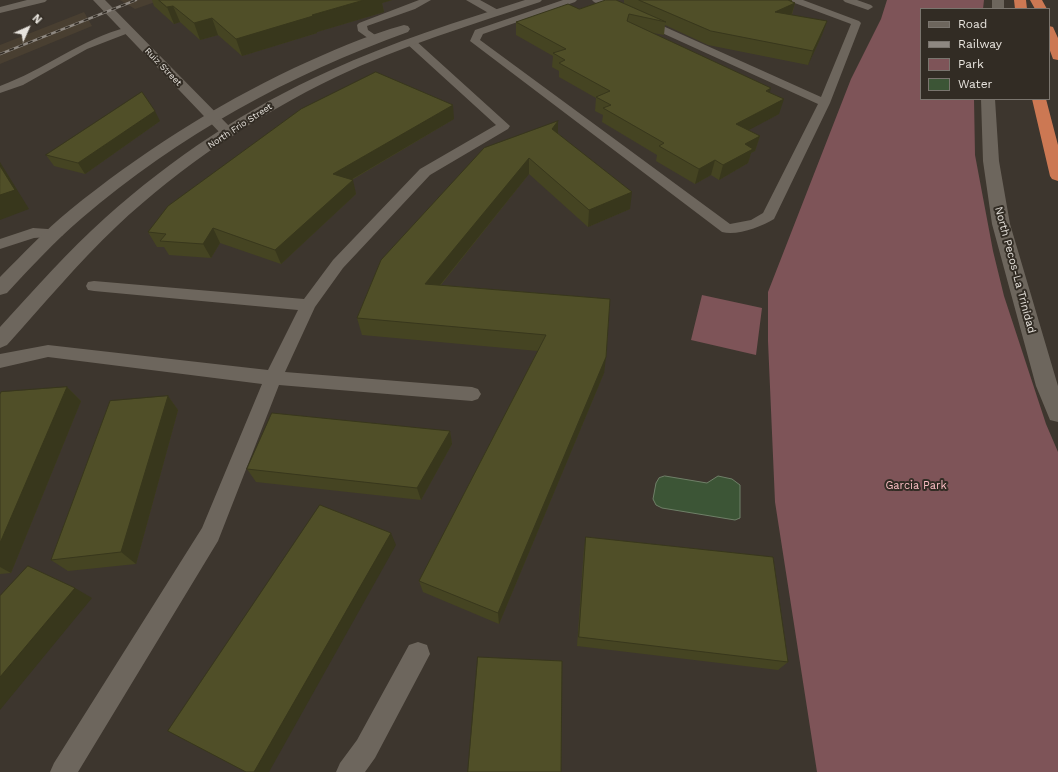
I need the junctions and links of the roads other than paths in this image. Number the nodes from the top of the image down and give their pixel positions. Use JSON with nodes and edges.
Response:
{"nodes":[{"id":1,"x":41,"y":0,"type":"edge"},
{"id":2,"x":99,"y":0,"type":"edge"},
{"id":3,"x":426,"y":0,"type":"edge"},
{"id":4,"x":493,"y":0,"type":"edge"},
{"id":5,"x":536,"y":0,"type":"edge"},
{"id":6,"x":572,"y":0,"type":"edge"},
{"id":7,"x":597,"y":0,"type":"edge"},
{"id":8,"x":796,"y":0,"type":"edge"},
{"id":9,"x":848,"y":0,"type":"edge"},
{"id":10,"x":472,"y":4,"type":"edge"},
{"id":11,"x":868,"y":7,"type":"dead end"},
{"id":12,"x":0,"y":10,"type":"edge"},
{"id":13,"x":496,"y":13,"type":"junction"},
{"id":14,"x":510,"y":20,"type":"junction"},
{"id":15,"x":415,"y":25,"type":"dead end"},
{"id":16,"x":128,"y":30,"type":"junction"},
{"id":17,"x":1050,"y":33,"type":"edge"},
{"id":18,"x":376,"y":39,"type":"junction"},
{"id":19,"x":411,"y":42,"type":"junction"},
{"id":20,"x":1058,"y":56,"type":"edge"},
{"id":21,"x":0,"y":90,"type":"edge"},
{"id":22,"x":988,"y":100,"type":"edge"},
{"id":23,"x":1039,"y":100,"type":"edge"},
{"id":24,"x":824,"y":103,"type":"junction"},
{"id":25,"x":212,"y":118,"type":"junction"},
{"id":26,"x":228,"y":133,"type":"junction"},
{"id":27,"x":1058,"y":176,"type":"edge"},
{"id":28,"x":57,"y":233,"type":"junction"},
{"id":29,"x":0,"y":244,"type":"edge"},
{"id":30,"x":94,"y":286,"type":"dead end"},
{"id":31,"x":0,"y":288,"type":"edge"},
{"id":32,"x":308,"y":305,"type":"junction"},
{"id":33,"x":0,"y":340,"type":"edge"},
{"id":34,"x":0,"y":361,"type":"edge"},
{"id":35,"x":273,"y":378,"type":"junction"},
{"id":36,"x":472,"y":394,"type":"dead end"},
{"id":37,"x":1058,"y":413,"type":"edge"},
{"id":38,"x":418,"y":654,"type":"dead end"},
{"id":39,"x":63,"y":772,"type":"edge"},
{"id":40,"x":349,"y":772,"type":"edge"}],
"edges":[{"from":1,"to":12,"type":"main road"},
{"from":2,"to":16,"type":"main road","name":"Ruiz Street"},
{"from":3,"to":18,"type":"lane"},
{"from":4,"to":10,"type":"main road"},
{"from":5,"to":13,"type":"main road","name":"North Frio Street"},
{"from":6,"to":14,"type":"lane"},
{"from":7,"to":24,"type":"lane"},
{"from":8,"to":24,"type":"lane"},
{"from":9,"to":11,"type":"lane"},
{"from":10,"to":13,"type":"main road"},
{"from":13,"to":14,"type":"lane"},
{"from":13,"to":19,"type":"main road","name":"North Frio Street"},
{"from":14,"to":24,"type":"lane"},
{"from":15,"to":18,"type":"main road","name":"North Frio Street"},
{"from":16,"to":21,"type":"lane"},
{"from":16,"to":25,"type":"main road","name":"Ruiz Street"},
{"from":17,"to":20,"type":"highway"},
{"from":18,"to":25,"type":"main road","name":"North Frio Street"},
{"from":19,"to":26,"type":"main road","name":"North Frio Street"},
{"from":19,"to":32,"type":"lane"},
{"from":22,"to":37,"type":"main road","name":"North Pecos-La Trinidad"},
{"from":23,"to":27,"type":"highway"},
{"from":25,"to":26,"type":"main road","name":"Ruiz Street"},
{"from":25,"to":28,"type":"main road","name":"North Frio Street"},
{"from":26,"to":33,"type":"main road","name":"North Frio Street"},
{"from":28,"to":29,"type":"lane"},
{"from":28,"to":31,"type":"main road","name":"North Frio Street"},
{"from":30,"to":32,"type":"lane"},
{"from":32,"to":35,"type":"lane"},
{"from":34,"to":35,"type":"lane"},
{"from":35,"to":36,"type":"lane"},
{"from":35,"to":39,"type":"lane"},
{"from":38,"to":40,"type":"lane"}]}
